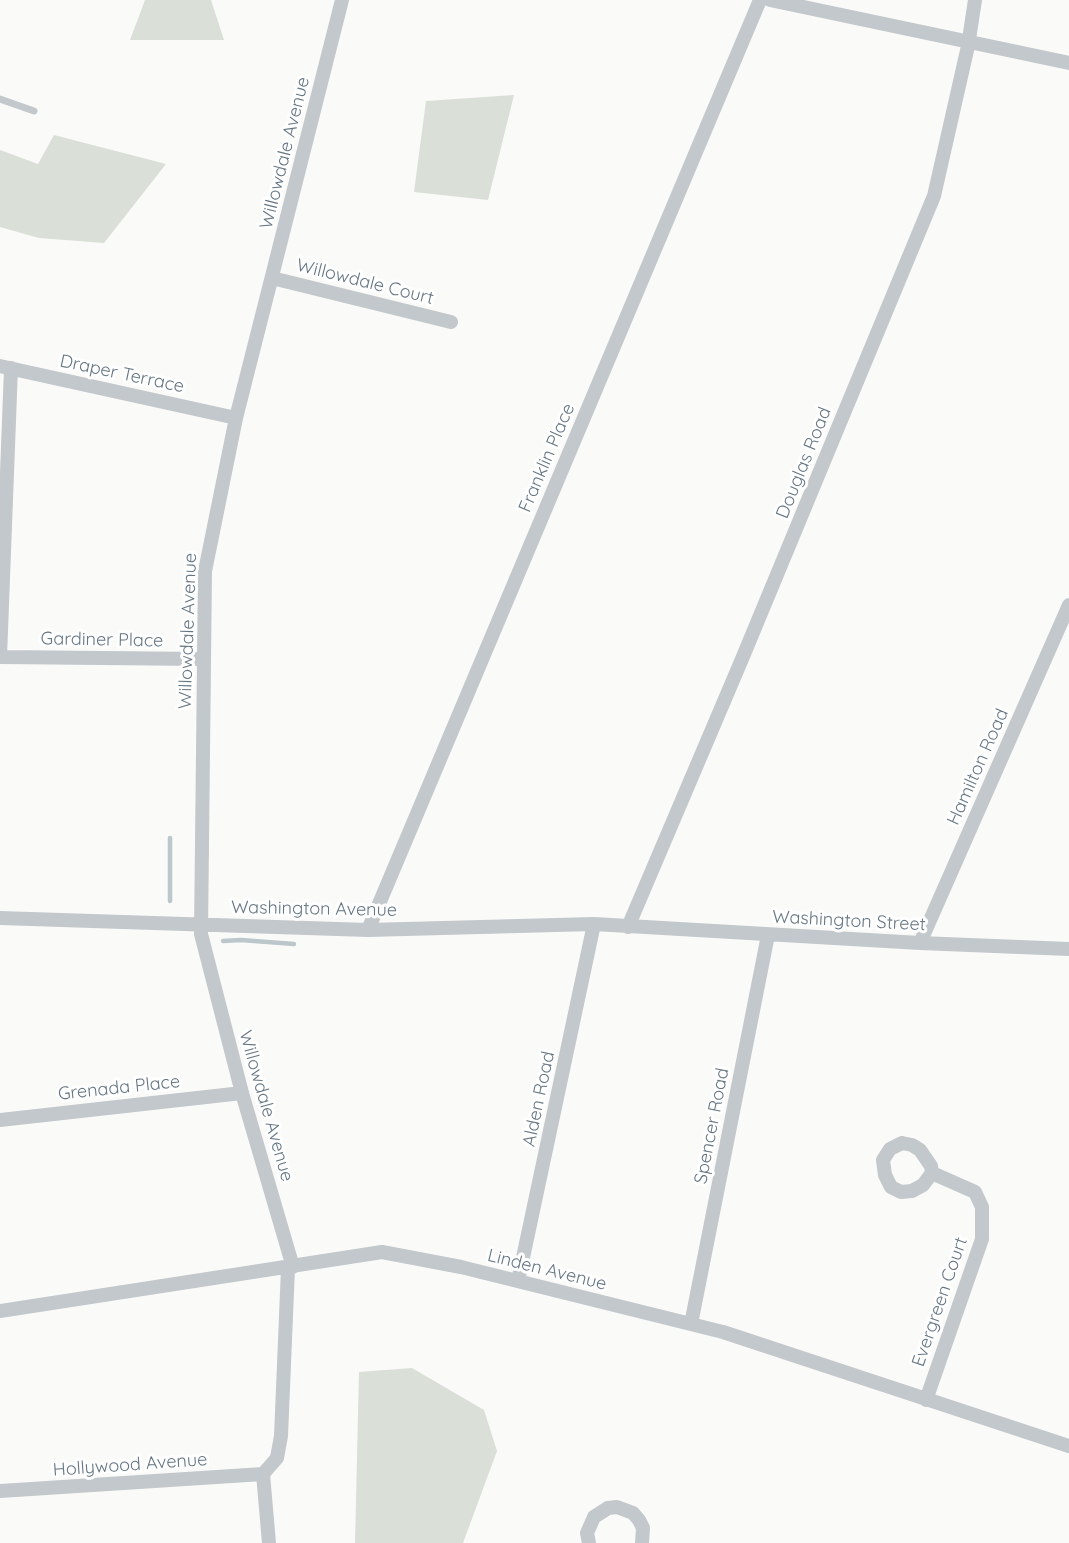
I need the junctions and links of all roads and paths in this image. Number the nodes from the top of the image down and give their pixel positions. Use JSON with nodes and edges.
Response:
{"nodes":[{"id":1,"x":342,"y":0,"type":"edge"},
{"id":2,"x":760,"y":0,"type":"edge"},
{"id":3,"x":770,"y":0,"type":"edge"},
{"id":4,"x":975,"y":0,"type":"edge"},
{"id":5,"x":969,"y":42,"type":"junction"},
{"id":6,"x":1069,"y":63,"type":"edge"},
{"id":7,"x":0,"y":99,"type":"edge"},
{"id":8,"x":34,"y":111,"type":"dead end"},
{"id":9,"x":272,"y":278,"type":"junction"},
{"id":10,"x":451,"y":321,"type":"dead end"},
{"id":11,"x":5,"y":367,"type":"edge"},
{"id":12,"x":236,"y":418,"type":"junction"},
{"id":13,"x":1069,"y":605,"type":"edge"},
{"id":14,"x":0,"y":657,"type":"edge"},
{"id":15,"x":204,"y":659,"type":"junction"},
{"id":16,"x":0,"y":918,"type":"edge"},
{"id":17,"x":594,"y":924,"type":"junction"},
{"id":18,"x":201,"y":926,"type":"junction"},
{"id":19,"x":628,"y":927,"type":"junction"},
{"id":20,"x":368,"y":930,"type":"junction"},
{"id":21,"x":768,"y":934,"type":"junction"},
{"id":22,"x":920,"y":943,"type":"junction"},
{"id":23,"x":1069,"y":949,"type":"edge"},
{"id":24,"x":242,"y":1093,"type":"junction"},
{"id":25,"x":0,"y":1120,"type":"edge"},
{"id":26,"x":932,"y":1173,"type":"dead end"},
{"id":27,"x":291,"y":1267,"type":"junction"},
{"id":28,"x":518,"y":1281,"type":"junction"},
{"id":29,"x":0,"y":1311,"type":"edge"},
{"id":30,"x":691,"y":1324,"type":"junction"},
{"id":31,"x":926,"y":1400,"type":"junction"},
{"id":32,"x":1069,"y":1446,"type":"edge"},
{"id":33,"x":263,"y":1474,"type":"junction"},
{"id":34,"x":0,"y":1491,"type":"edge"},
{"id":35,"x":268,"y":1543,"type":"edge"},
{"id":36,"x":588,"y":1543,"type":"edge"},
{"id":37,"x":642,"y":1543,"type":"edge"}],
"edges":[{"from":1,"to":9,"type":"street","name":"Willowdale Avenue"},
{"from":2,"to":20,"type":"street","name":"Franklin Place"},
{"from":3,"to":5,"type":"street"},
{"from":4,"to":5,"type":"street","name":"Douglas Road"},
{"from":5,"to":6,"type":"street"},
{"from":5,"to":19,"type":"street","name":"Douglas Road"},
{"from":7,"to":8,"type":"lane"},
{"from":9,"to":10,"type":"street","name":"Willowdale Court"},
{"from":9,"to":12,"type":"street","name":"Willowdale Avenue"},
{"from":11,"to":12,"type":"street","name":"Draper Terrace"},
{"from":11,"to":14,"type":"street"},
{"from":12,"to":15,"type":"street","name":"Willowdale Avenue"},
{"from":13,"to":22,"type":"street","name":"Hamilton Road"},
{"from":14,"to":15,"type":"street","name":"Gardiner Place"},
{"from":15,"to":18,"type":"street","name":"Willowdale Avenue"},
{"from":16,"to":18,"type":"street","name":"Washington Avenue"},
{"from":17,"to":19,"type":"street","name":"Washington Avenue"},
{"from":17,"to":20,"type":"street","name":"Washington Avenue"},
{"from":17,"to":28,"type":"street","name":"Alden Road"},
{"from":18,"to":20,"type":"street","name":"Washington Avenue"},
{"from":18,"to":24,"type":"street","name":"Willowdale Avenue"},
{"from":19,"to":21,"type":"street","name":"Washington Street"},
{"from":21,"to":22,"type":"street","name":"Washington Street"},
{"from":21,"to":30,"type":"street","name":"Spencer Road"},
{"from":22,"to":23,"type":"street","name":"Washington Street"},
{"from":24,"to":25,"type":"street","name":"Grenada Place"},
{"from":24,"to":27,"type":"street","name":"Willowdale Avenue"},
{"from":26,"to":31,"type":"street","name":"Evergreen Court"},
{"from":27,"to":28,"type":"street","name":"Linden Avenue"},
{"from":27,"to":29,"type":"street","name":"Linden Avenue"},
{"from":27,"to":33,"type":"street","name":"Willowdale Avenue"},
{"from":28,"to":30,"type":"street","name":"Linden Avenue"},
{"from":30,"to":31,"type":"street","name":"Linden Avenue"},
{"from":31,"to":32,"type":"street","name":"Linden Avenue"},
{"from":33,"to":34,"type":"street","name":"Hollywood Avenue"},
{"from":33,"to":35,"type":"street"},
{"from":36,"to":37,"type":"street"}]}
